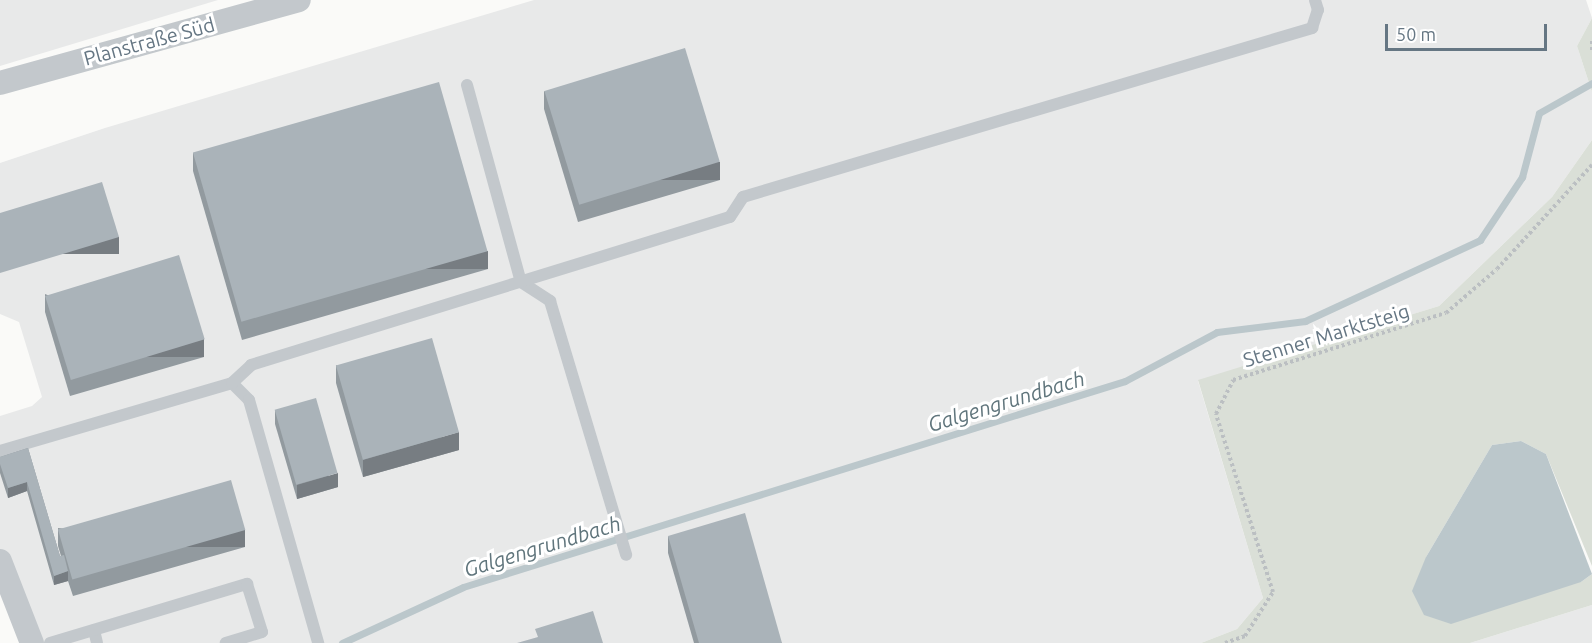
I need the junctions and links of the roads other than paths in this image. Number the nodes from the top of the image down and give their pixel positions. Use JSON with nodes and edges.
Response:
{"nodes":[{"id":1,"x":299,"y":0,"type":"edge"},
{"id":2,"x":1315,"y":0,"type":"edge"},
{"id":3,"x":0,"y":83,"type":"edge"},
{"id":4,"x":466,"y":85,"type":"dead end"},
{"id":5,"x":521,"y":282,"type":"junction"},
{"id":6,"x":232,"y":383,"type":"junction"},
{"id":7,"x":0,"y":451,"type":"edge"},
{"id":8,"x":626,"y":555,"type":"dead end"},
{"id":9,"x":0,"y":561,"type":"edge"},
{"id":10,"x":93,"y":630,"type":"junction"},
{"id":11,"x":317,"y":638,"type":"edge"},
{"id":12,"x":32,"y":643,"type":"edge"},
{"id":13,"x":50,"y":643,"type":"edge"},
{"id":14,"x":97,"y":643,"type":"edge"},
{"id":15,"x":226,"y":643,"type":"edge"}],
"edges":[{"from":1,"to":3,"type":"street","name":"Planstraße Süd"},
{"from":2,"to":5,"type":"lane"},
{"from":4,"to":5,"type":"lane"},
{"from":5,"to":6,"type":"lane"},
{"from":5,"to":8,"type":"lane"},
{"from":6,"to":7,"type":"lane"},
{"from":6,"to":11,"type":"lane"},
{"from":9,"to":12,"type":"street"},
{"from":10,"to":13,"type":"lane"},
{"from":10,"to":14,"type":"lane"},
{"from":10,"to":15,"type":"lane"}]}
